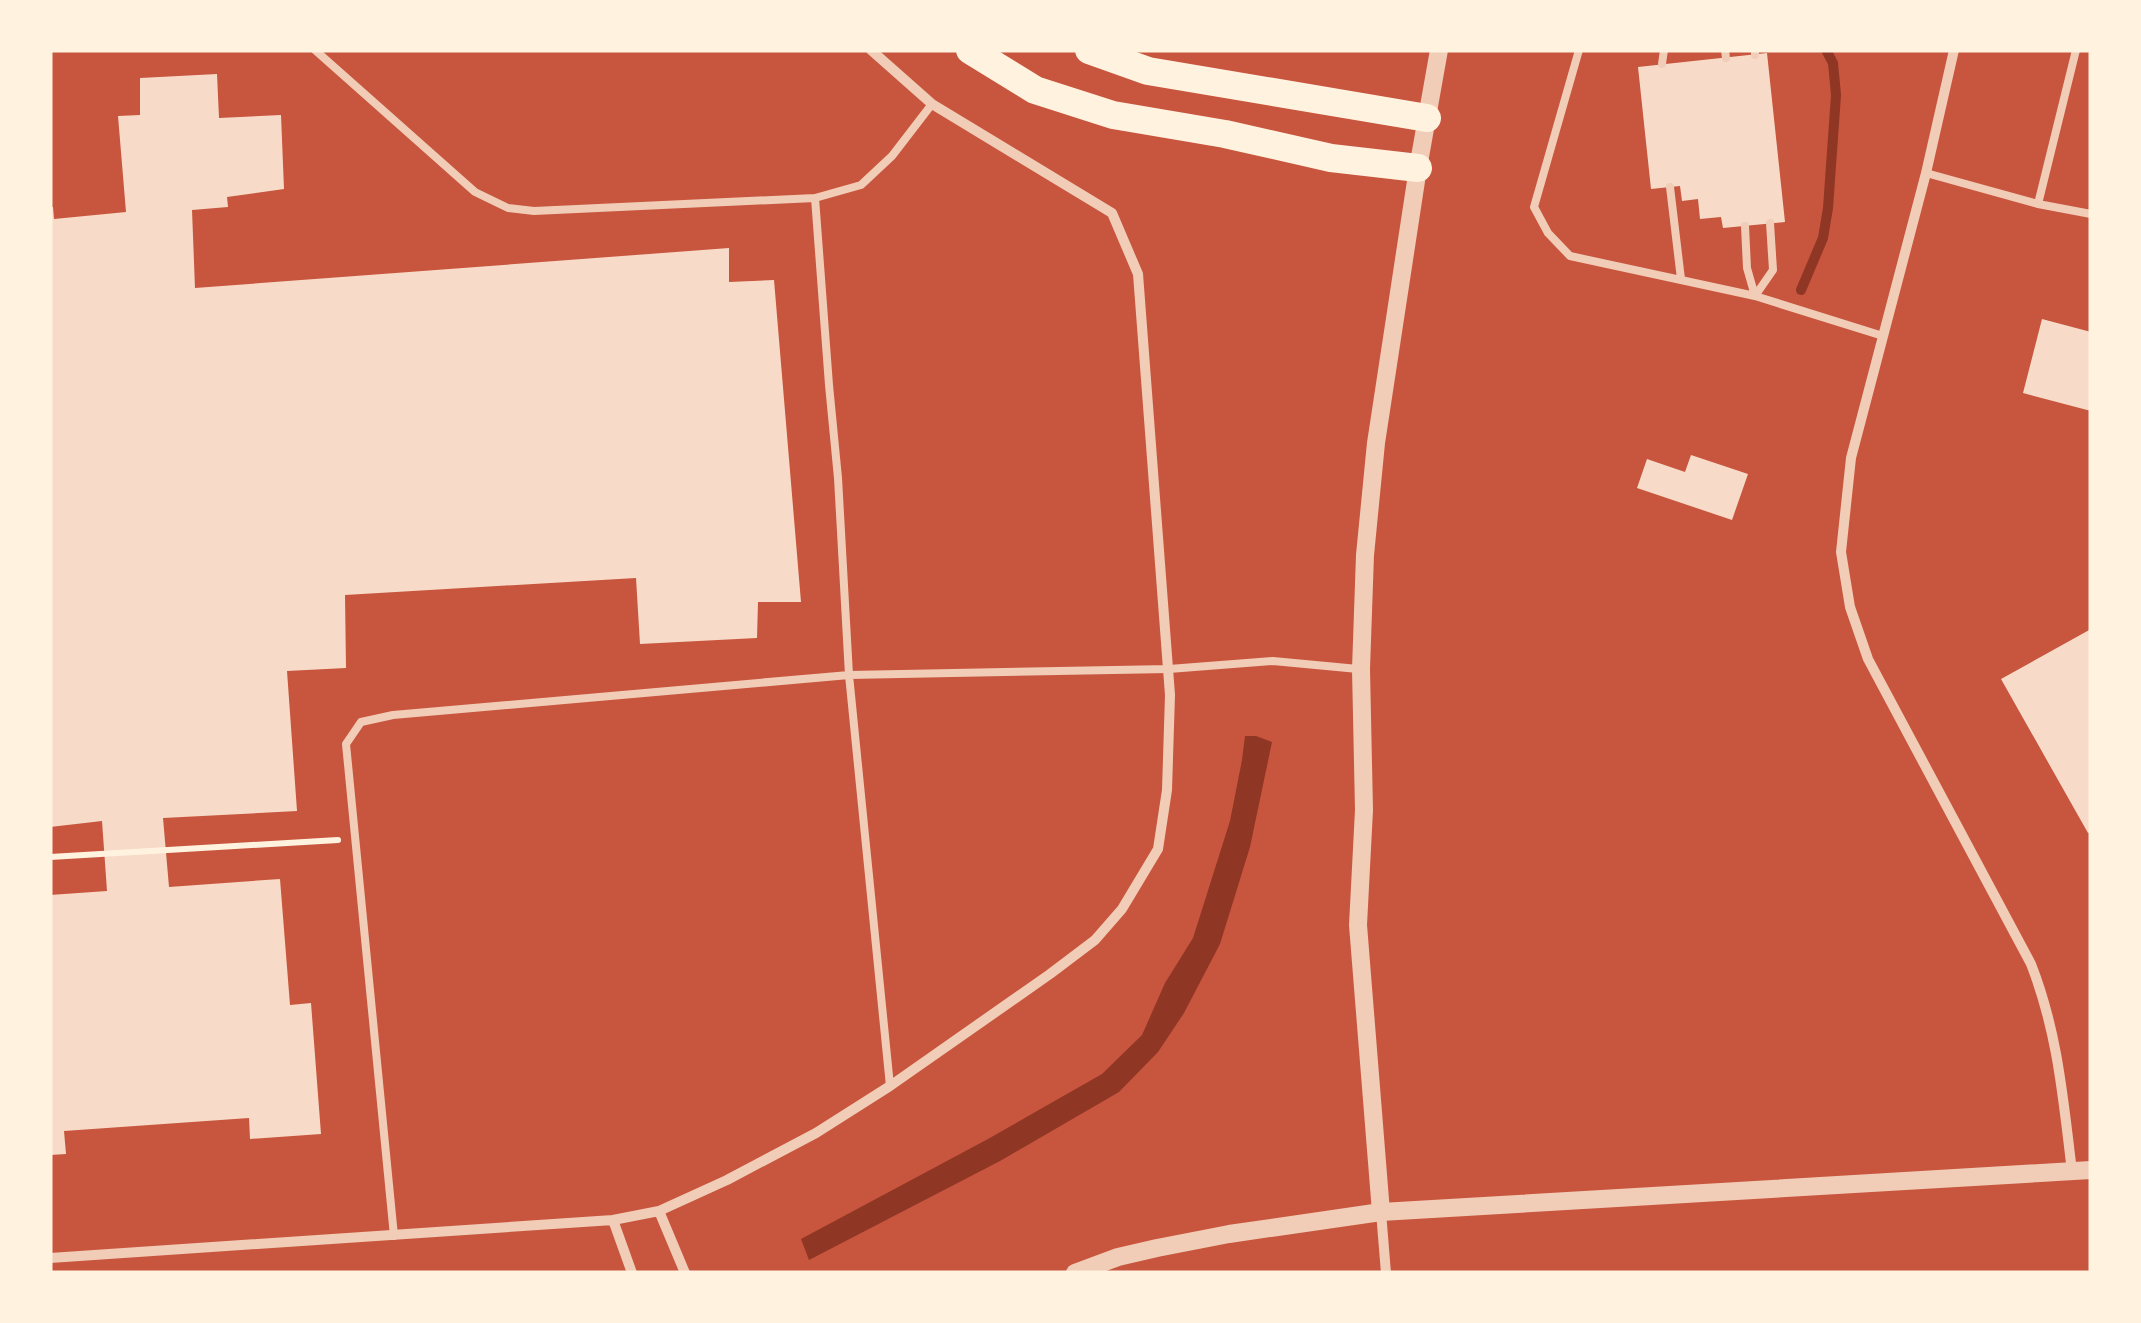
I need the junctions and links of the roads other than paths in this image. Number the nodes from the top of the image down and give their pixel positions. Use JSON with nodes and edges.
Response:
{"nodes":[{"id":1,"x":315,"y":50,"type":"edge"},
{"id":2,"x":871,"y":50,"type":"edge"},
{"id":3,"x":970,"y":50,"type":"edge"},
{"id":4,"x":1089,"y":50,"type":"edge"},
{"id":5,"x":1439,"y":50,"type":"edge"},
{"id":6,"x":1579,"y":50,"type":"edge"},
{"id":7,"x":1664,"y":50,"type":"edge"},
{"id":8,"x":1954,"y":50,"type":"edge"},
{"id":9,"x":2076,"y":50,"type":"edge"},
{"id":10,"x":1662,"y":64,"type":"dead end"},
{"id":11,"x":932,"y":104,"type":"junction"},
{"id":12,"x":1427,"y":118,"type":"junction"},
{"id":13,"x":1418,"y":168,"type":"junction"},
{"id":14,"x":1926,"y":173,"type":"junction"},
{"id":15,"x":1670,"y":187,"type":"dead end"},
{"id":16,"x":815,"y":198,"type":"junction"},
{"id":17,"x":2038,"y":204,"type":"junction"},
{"id":18,"x":2091,"y":214,"type":"edge"},
{"id":19,"x":1770,"y":223,"type":"dead end"},
{"id":20,"x":1745,"y":226,"type":"dead end"},
{"id":21,"x":1681,"y":279,"type":"junction"},
{"id":22,"x":1755,"y":296,"type":"junction"},
{"id":23,"x":1883,"y":336,"type":"junction"},
{"id":24,"x":1169,"y":669,"type":"junction"},
{"id":25,"x":1362,"y":669,"type":"junction"},
{"id":26,"x":849,"y":675,"type":"junction"},
{"id":27,"x":890,"y":1086,"type":"junction"},
{"id":28,"x":2081,"y":1170,"type":"edge"},
{"id":29,"x":658,"y":1211,"type":"junction"},
{"id":30,"x":1381,"y":1212,"type":"junction"},
{"id":31,"x":613,"y":1220,"type":"junction"},
{"id":32,"x":394,"y":1236,"type":"junction"},
{"id":33,"x":50,"y":1258,"type":"edge"},
{"id":34,"x":632,"y":1273,"type":"edge"},
{"id":35,"x":685,"y":1273,"type":"edge"},
{"id":36,"x":1075,"y":1273,"type":"edge"},
{"id":37,"x":1386,"y":1273,"type":"edge"}],
"edges":[{"from":1,"to":16,"type":"lane"},
{"from":2,"to":11,"type":"street"},
{"from":3,"to":13,"type":"highway"},
{"from":4,"to":12,"type":"highway"},
{"from":5,"to":12,"type":"street"},
{"from":6,"to":21,"type":"lane"},
{"from":7,"to":10,"type":"lane"},
{"from":8,"to":14,"type":"street"},
{"from":9,"to":17,"type":"lane"},
{"from":11,"to":16,"type":"lane"},
{"from":11,"to":24,"type":"street"},
{"from":12,"to":13,"type":"street"},
{"from":13,"to":25,"type":"street"},
{"from":14,"to":17,"type":"lane"},
{"from":14,"to":23,"type":"street"},
{"from":15,"to":21,"type":"lane"},
{"from":16,"to":26,"type":"lane"},
{"from":17,"to":18,"type":"lane"},
{"from":19,"to":22,"type":"lane"},
{"from":20,"to":22,"type":"lane"},
{"from":21,"to":22,"type":"lane"},
{"from":22,"to":23,"type":"lane"},
{"from":23,"to":28,"type":"street"},
{"from":24,"to":25,"type":"lane"},
{"from":24,"to":26,"type":"lane"},
{"from":24,"to":27,"type":"street"},
{"from":25,"to":30,"type":"street"},
{"from":26,"to":27,"type":"lane"},
{"from":26,"to":32,"type":"lane"},
{"from":27,"to":29,"type":"street"},
{"from":28,"to":30,"type":"street"},
{"from":29,"to":31,"type":"street"},
{"from":29,"to":35,"type":"street"},
{"from":30,"to":36,"type":"street"},
{"from":30,"to":37,"type":"street"},
{"from":31,"to":32,"type":"street"},
{"from":31,"to":34,"type":"street"},
{"from":32,"to":33,"type":"street"}]}
